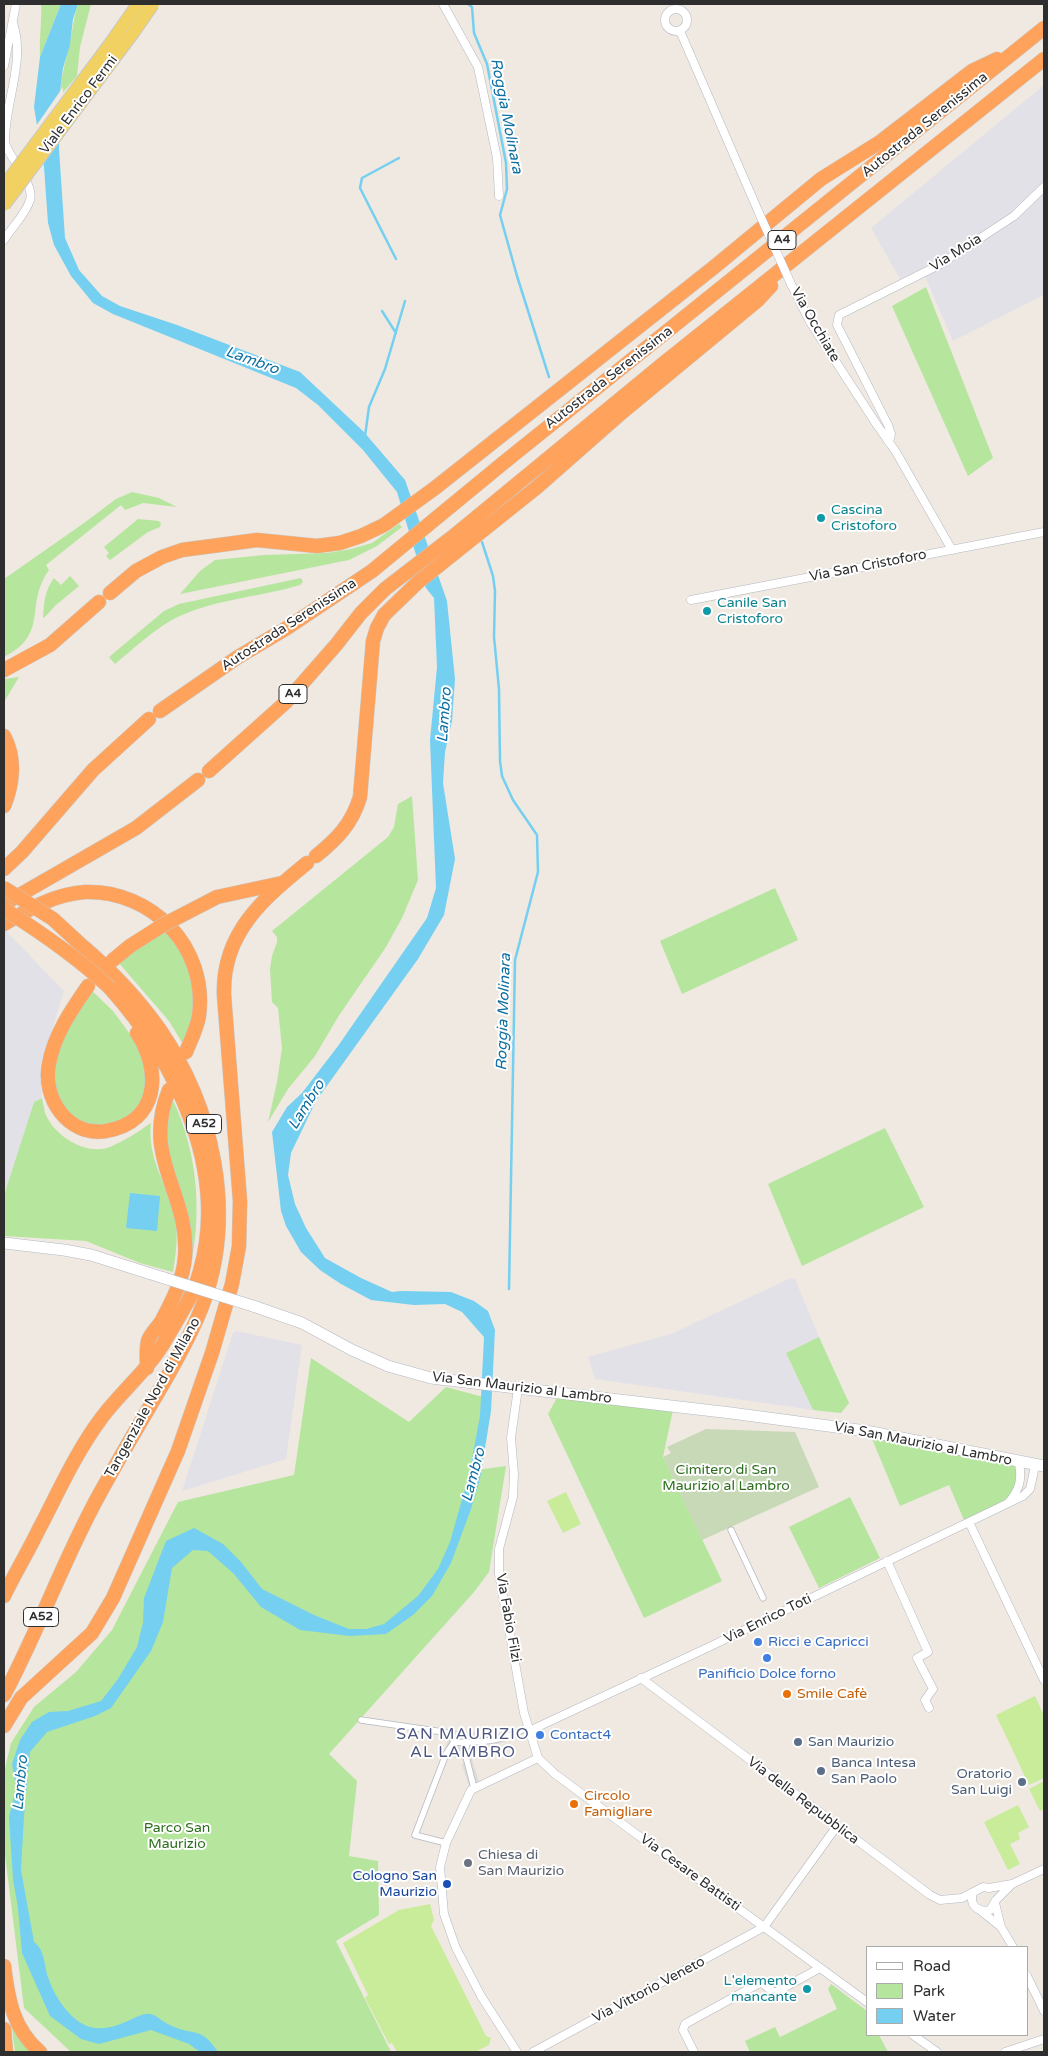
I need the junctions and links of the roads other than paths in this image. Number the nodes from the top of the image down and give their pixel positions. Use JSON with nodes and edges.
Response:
{"nodes":[{"id":1,"x":16,"y":4,"type":"edge"},
{"id":2,"x":138,"y":4,"type":"edge"},
{"id":3,"x":153,"y":4,"type":"edge"},
{"id":4,"x":443,"y":4,"type":"edge"},
{"id":5,"x":669,"y":7,"type":"edge"},
{"id":6,"x":14,"y":23,"type":"junction"},
{"id":7,"x":1044,"y":28,"type":"edge"},
{"id":8,"x":680,"y":31,"type":"junction"},
{"id":9,"x":1022,"y":46,"type":"junction"},
{"id":10,"x":1044,"y":59,"type":"edge"},
{"id":11,"x":4,"y":66,"type":"edge"},
{"id":12,"x":4,"y":186,"type":"edge"},
{"id":13,"x":1044,"y":187,"type":"edge"},
{"id":14,"x":498,"y":196,"type":"dead end"},
{"id":15,"x":4,"y":205,"type":"edge"},
{"id":16,"x":4,"y":240,"type":"edge"},
{"id":17,"x":806,"y":250,"type":"junction"},
{"id":18,"x":889,"y":442,"type":"junction"},
{"id":19,"x":1044,"y":532,"type":"edge"},
{"id":20,"x":952,"y":550,"type":"junction"},
{"id":21,"x":110,"y":593,"type":"dead end"},
{"id":22,"x":691,"y":600,"type":"dead end"},
{"id":23,"x":99,"y":602,"type":"dead end"},
{"id":24,"x":5,"y":669,"type":"edge"},
{"id":25,"x":4,"y":736,"type":"edge"},
{"id":26,"x":209,"y":771,"type":"dead end"},
{"id":27,"x":198,"y":780,"type":"dead end"},
{"id":28,"x":4,"y":806,"type":"edge"},
{"id":29,"x":4,"y":870,"type":"edge"},
{"id":30,"x":284,"y":882,"type":"junction"},
{"id":31,"x":4,"y":888,"type":"edge"},
{"id":32,"x":4,"y":895,"type":"edge"},
{"id":33,"x":4,"y":904,"type":"edge"},
{"id":34,"x":4,"y":909,"type":"edge"},
{"id":35,"x":4,"y":924,"type":"edge"},
{"id":36,"x":79,"y":943,"type":"junction"},
{"id":37,"x":113,"y":960,"type":"dead end"},
{"id":38,"x":88,"y":986,"type":"dead end"},
{"id":39,"x":110,"y":995,"type":"junction"},
{"id":40,"x":186,"y":1052,"type":"dead end"},
{"id":41,"x":169,"y":1090,"type":"dead end"},
{"id":42,"x":4,"y":1243,"type":"edge"},
{"id":43,"x":147,"y":1368,"type":"junction"},
{"id":44,"x":518,"y":1388,"type":"junction"},
{"id":45,"x":1019,"y":1462,"type":"junction"},
{"id":46,"x":1040,"y":1466,"type":"edge"},
{"id":47,"x":1007,"y":1504,"type":"junction"},
{"id":48,"x":969,"y":1522,"type":"junction"},
{"id":49,"x":730,"y":1530,"type":"dead end"},
{"id":50,"x":887,"y":1561,"type":"junction"},
{"id":51,"x":4,"y":1596,"type":"edge"},
{"id":52,"x":763,"y":1598,"type":"dead end"},
{"id":53,"x":641,"y":1678,"type":"junction"},
{"id":54,"x":1044,"y":1680,"type":"edge"},
{"id":55,"x":4,"y":1695,"type":"edge"},
{"id":56,"x":929,"y":1708,"type":"dead end"},
{"id":57,"x":361,"y":1720,"type":"dead end"},
{"id":58,"x":4,"y":1726,"type":"edge"},
{"id":59,"x":528,"y":1728,"type":"junction"},
{"id":60,"x":454,"y":1742,"type":"junction"},
{"id":61,"x":467,"y":1743,"type":"junction"},
{"id":62,"x":538,"y":1758,"type":"junction"},
{"id":63,"x":477,"y":1787,"type":"junction"},
{"id":64,"x":837,"y":1826,"type":"junction"},
{"id":65,"x":446,"y":1843,"type":"junction"},
{"id":66,"x":1044,"y":1869,"type":"edge"},
{"id":67,"x":1012,"y":1884,"type":"junction"},
{"id":68,"x":990,"y":1888,"type":"junction"},
{"id":69,"x":974,"y":1893,"type":"junction"},
{"id":70,"x":995,"y":1902,"type":"junction"},
{"id":71,"x":981,"y":1911,"type":"junction"},
{"id":72,"x":764,"y":1927,"type":"junction"},
{"id":73,"x":1002,"y":1927,"type":"junction"},
{"id":74,"x":1012,"y":1946,"type":"edge"},
{"id":75,"x":4,"y":1966,"type":"edge"},
{"id":76,"x":820,"y":1968,"type":"junction"},
{"id":77,"x":1028,"y":1978,"type":"edge"},
{"id":78,"x":866,"y":2001,"type":"edge"},
{"id":79,"x":1044,"y":2011,"type":"edge"},
{"id":80,"x":4,"y":2029,"type":"edge"},
{"id":81,"x":914,"y":2036,"type":"edge"},
{"id":82,"x":1044,"y":2039,"type":"edge"},
{"id":83,"x":6,"y":2052,"type":"edge"},
{"id":84,"x":40,"y":2052,"type":"edge"},
{"id":85,"x":517,"y":2052,"type":"edge"},
{"id":86,"x":533,"y":2052,"type":"edge"},
{"id":87,"x":694,"y":2052,"type":"edge"},
{"id":88,"x":937,"y":2052,"type":"edge"},
{"id":89,"x":1005,"y":2052,"type":"edge"}],
"edges":[{"from":1,"to":6,"type":"street"},
{"from":2,"to":12,"type":"main road","name":"Viale Enrico Fermi","bridge":true},
{"from":3,"to":15,"type":"main road","name":"Viale Enrico Fermi","bridge":true},
{"from":4,"to":14,"type":"street"},
{"from":5,"to":8,"type":"street"},
{"from":5,"to":8,"type":"street"},
{"from":6,"to":11,"type":"street"},
{"from":6,"to":16,"type":"street"},
{"from":7,"to":9,"type":"highway","name":"Autostrada Serenissima","number":"A4"},
{"from":8,"to":18,"type":"street","name":"Via Occhiate","bridge":true},
{"from":9,"to":21,"type":"highway"},
{"from":9,"to":29,"type":"highway","name":"Autostrada Serenissima","number":"A4"},
{"from":10,"to":17,"type":"highway","name":"Autostrada Serenissima","number":"A4"},
{"from":13,"to":18,"type":"street","name":"Via Moia"},
{"from":17,"to":26,"type":"highway","name":"Autostrada Serenissima","number":"A4"},
{"from":17,"to":30,"type":"highway"},
{"from":18,"to":20,"type":"street","name":"Via Occhiate"},
{"from":19,"to":20,"type":"street","name":"Via San Cristoforo"},
{"from":20,"to":22,"type":"street","name":"Via San Cristoforo"},
{"from":23,"to":24,"type":"highway"},
{"from":25,"to":28,"type":"highway"},
{"from":27,"to":33,"type":"highway"},
{"from":30,"to":37,"type":"highway","bridge":true},
{"from":30,"to":58,"type":"highway"},
{"from":31,"to":36,"type":"highway","bridge":true},
{"from":32,"to":36,"type":"highway","name":"Tangenziale Nord di Milano","number":"A52","bridge":true},
{"from":34,"to":39,"type":"highway","name":"Tangenziale Nord di Milano","number":"A52","bridge":true},
{"from":35,"to":40,"type":"highway"},
{"from":36,"to":55,"type":"highway","name":"Tangenziale Nord di Milano","number":"A52"},
{"from":38,"to":39,"type":"highway"},
{"from":39,"to":43,"type":"highway","name":"Tangenziale Nord di Milano","number":"A52"},
{"from":41,"to":43,"type":"highway"},
{"from":42,"to":44,"type":"main road","name":"Via San Maurizio al Lambro","bridge":true},
{"from":43,"to":51,"type":"highway","name":"Tangenziale Nord di Milano","number":"A52"},
{"from":44,"to":45,"type":"main road","name":"Via San Maurizio al Lambro"},
{"from":44,"to":59,"type":"street","name":"Via Fabio Filzi"},
{"from":45,"to":46,"type":"main road","name":"Via San Maurizio al Lambro"},
{"from":45,"to":47,"type":"street"},
{"from":46,"to":47,"type":"street","name":"Via Enrico Toti"},
{"from":47,"to":48,"type":"street","name":"Via Enrico Toti"},
{"from":48,"to":50,"type":"street","name":"Via Enrico Toti"},
{"from":48,"to":54,"type":"street"},
{"from":49,"to":52,"type":"street","name":"Via Enrico Toti"},
{"from":50,"to":53,"type":"street","name":"Via Enrico Toti"},
{"from":50,"to":56,"type":"street"},
{"from":53,"to":59,"type":"street","name":"Via Enrico Toti"},
{"from":53,"to":64,"type":"street","name":"Via della Repubblica"},
{"from":57,"to":60,"type":"street"},
{"from":59,"to":61,"type":"street"},
{"from":59,"to":62,"type":"street","name":"Via Fabio Filzi"},
{"from":60,"to":61,"type":"street"},
{"from":60,"to":65,"type":"street"},
{"from":61,"to":63,"type":"street"},
{"from":62,"to":63,"type":"street"},
{"from":62,"to":72,"type":"street","name":"Via Cesare Battisti"},
{"from":63,"to":65,"type":"street"},
{"from":64,"to":69,"type":"street","name":"Via della Repubblica"},
{"from":64,"to":72,"type":"street"},
{"from":65,"to":85,"type":"street"},
{"from":66,"to":67,"type":"street"},
{"from":67,"to":68,"type":"street","name":"Via della Repubblica"},
{"from":67,"to":70,"type":"street"},
{"from":68,"to":69,"type":"street","name":"Via della Repubblica"},
{"from":68,"to":70,"type":"street"},
{"from":69,"to":71,"type":"street"},
{"from":70,"to":71,"type":"street"},
{"from":70,"to":73,"type":"street"},
{"from":71,"to":73,"type":"street"},
{"from":72,"to":76,"type":"street","name":"Via Cesare Battisti"},
{"from":72,"to":86,"type":"street","name":"Via Vittorio Veneto"},
{"from":73,"to":74,"type":"street"},
{"from":75,"to":84,"type":"highway"},
{"from":76,"to":78,"type":"street","name":"Via Cesare Battisti"},
{"from":76,"to":87,"type":"street"},
{"from":77,"to":79,"type":"street"},
{"from":80,"to":83,"type":"highway"},
{"from":81,"to":88,"type":"street"},
{"from":82,"to":89,"type":"street"}]}
